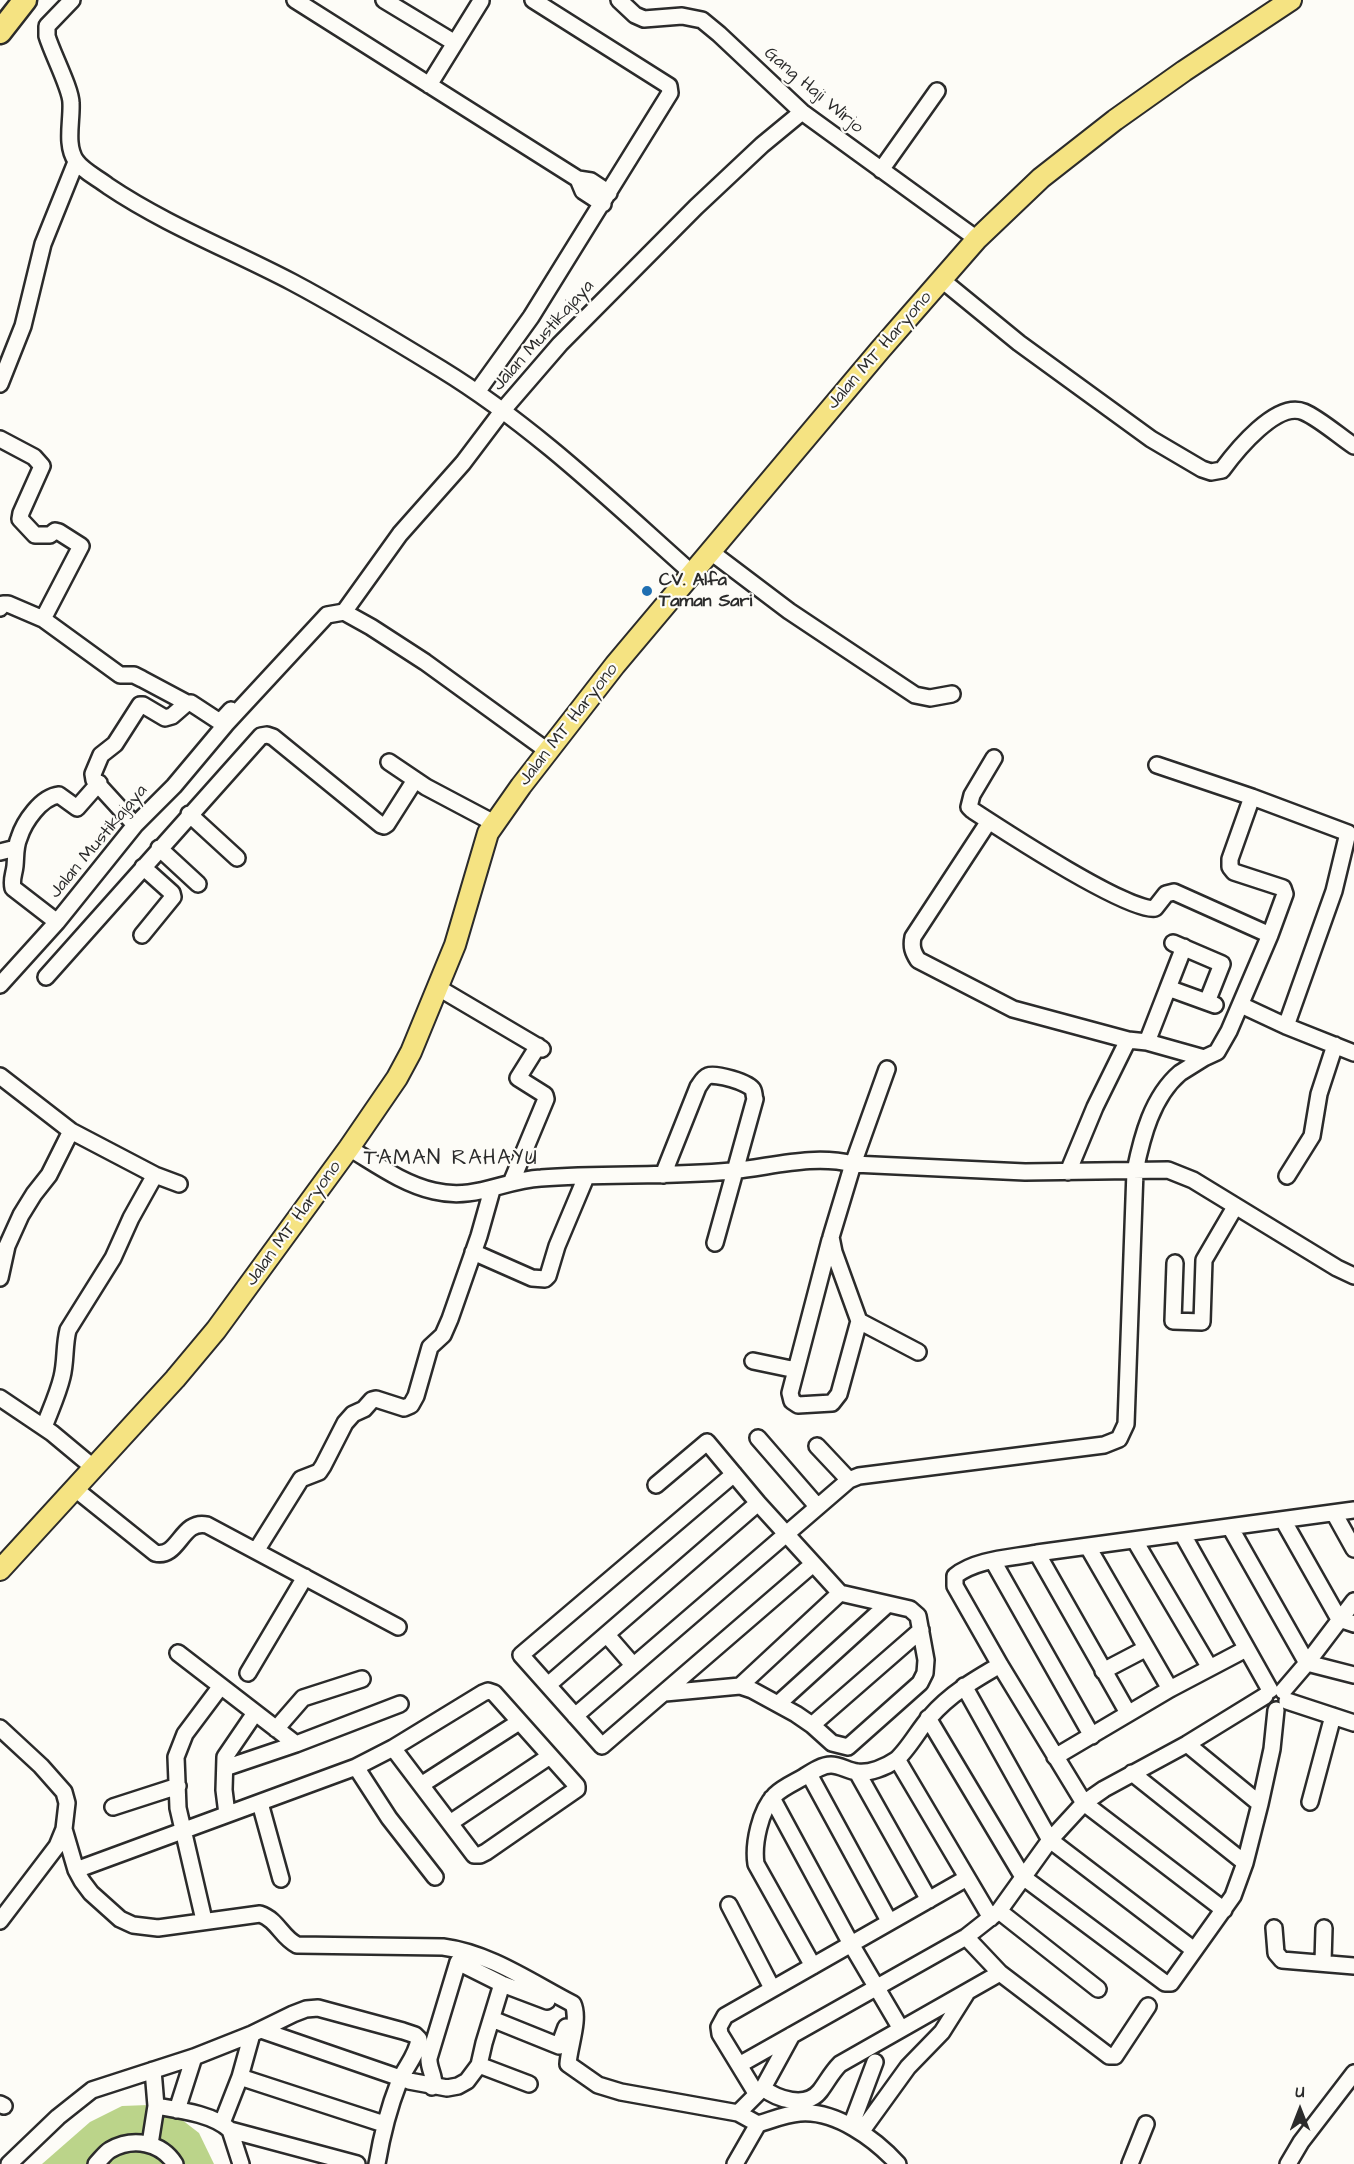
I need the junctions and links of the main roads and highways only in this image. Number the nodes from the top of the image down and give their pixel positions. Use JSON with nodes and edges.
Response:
{"nodes":[{"id":1,"x":25,"y":0,"type":"edge"},
{"id":2,"x":1291,"y":0,"type":"edge"},
{"id":3,"x":0,"y":32,"type":"edge"},
{"id":4,"x":3,"y":1562,"type":"edge"}],
"edges":[{"from":1,"to":3,"type":"highway"},
{"from":2,"to":4,"type":"main road","name":"Jalan MT Haryono"}]}
